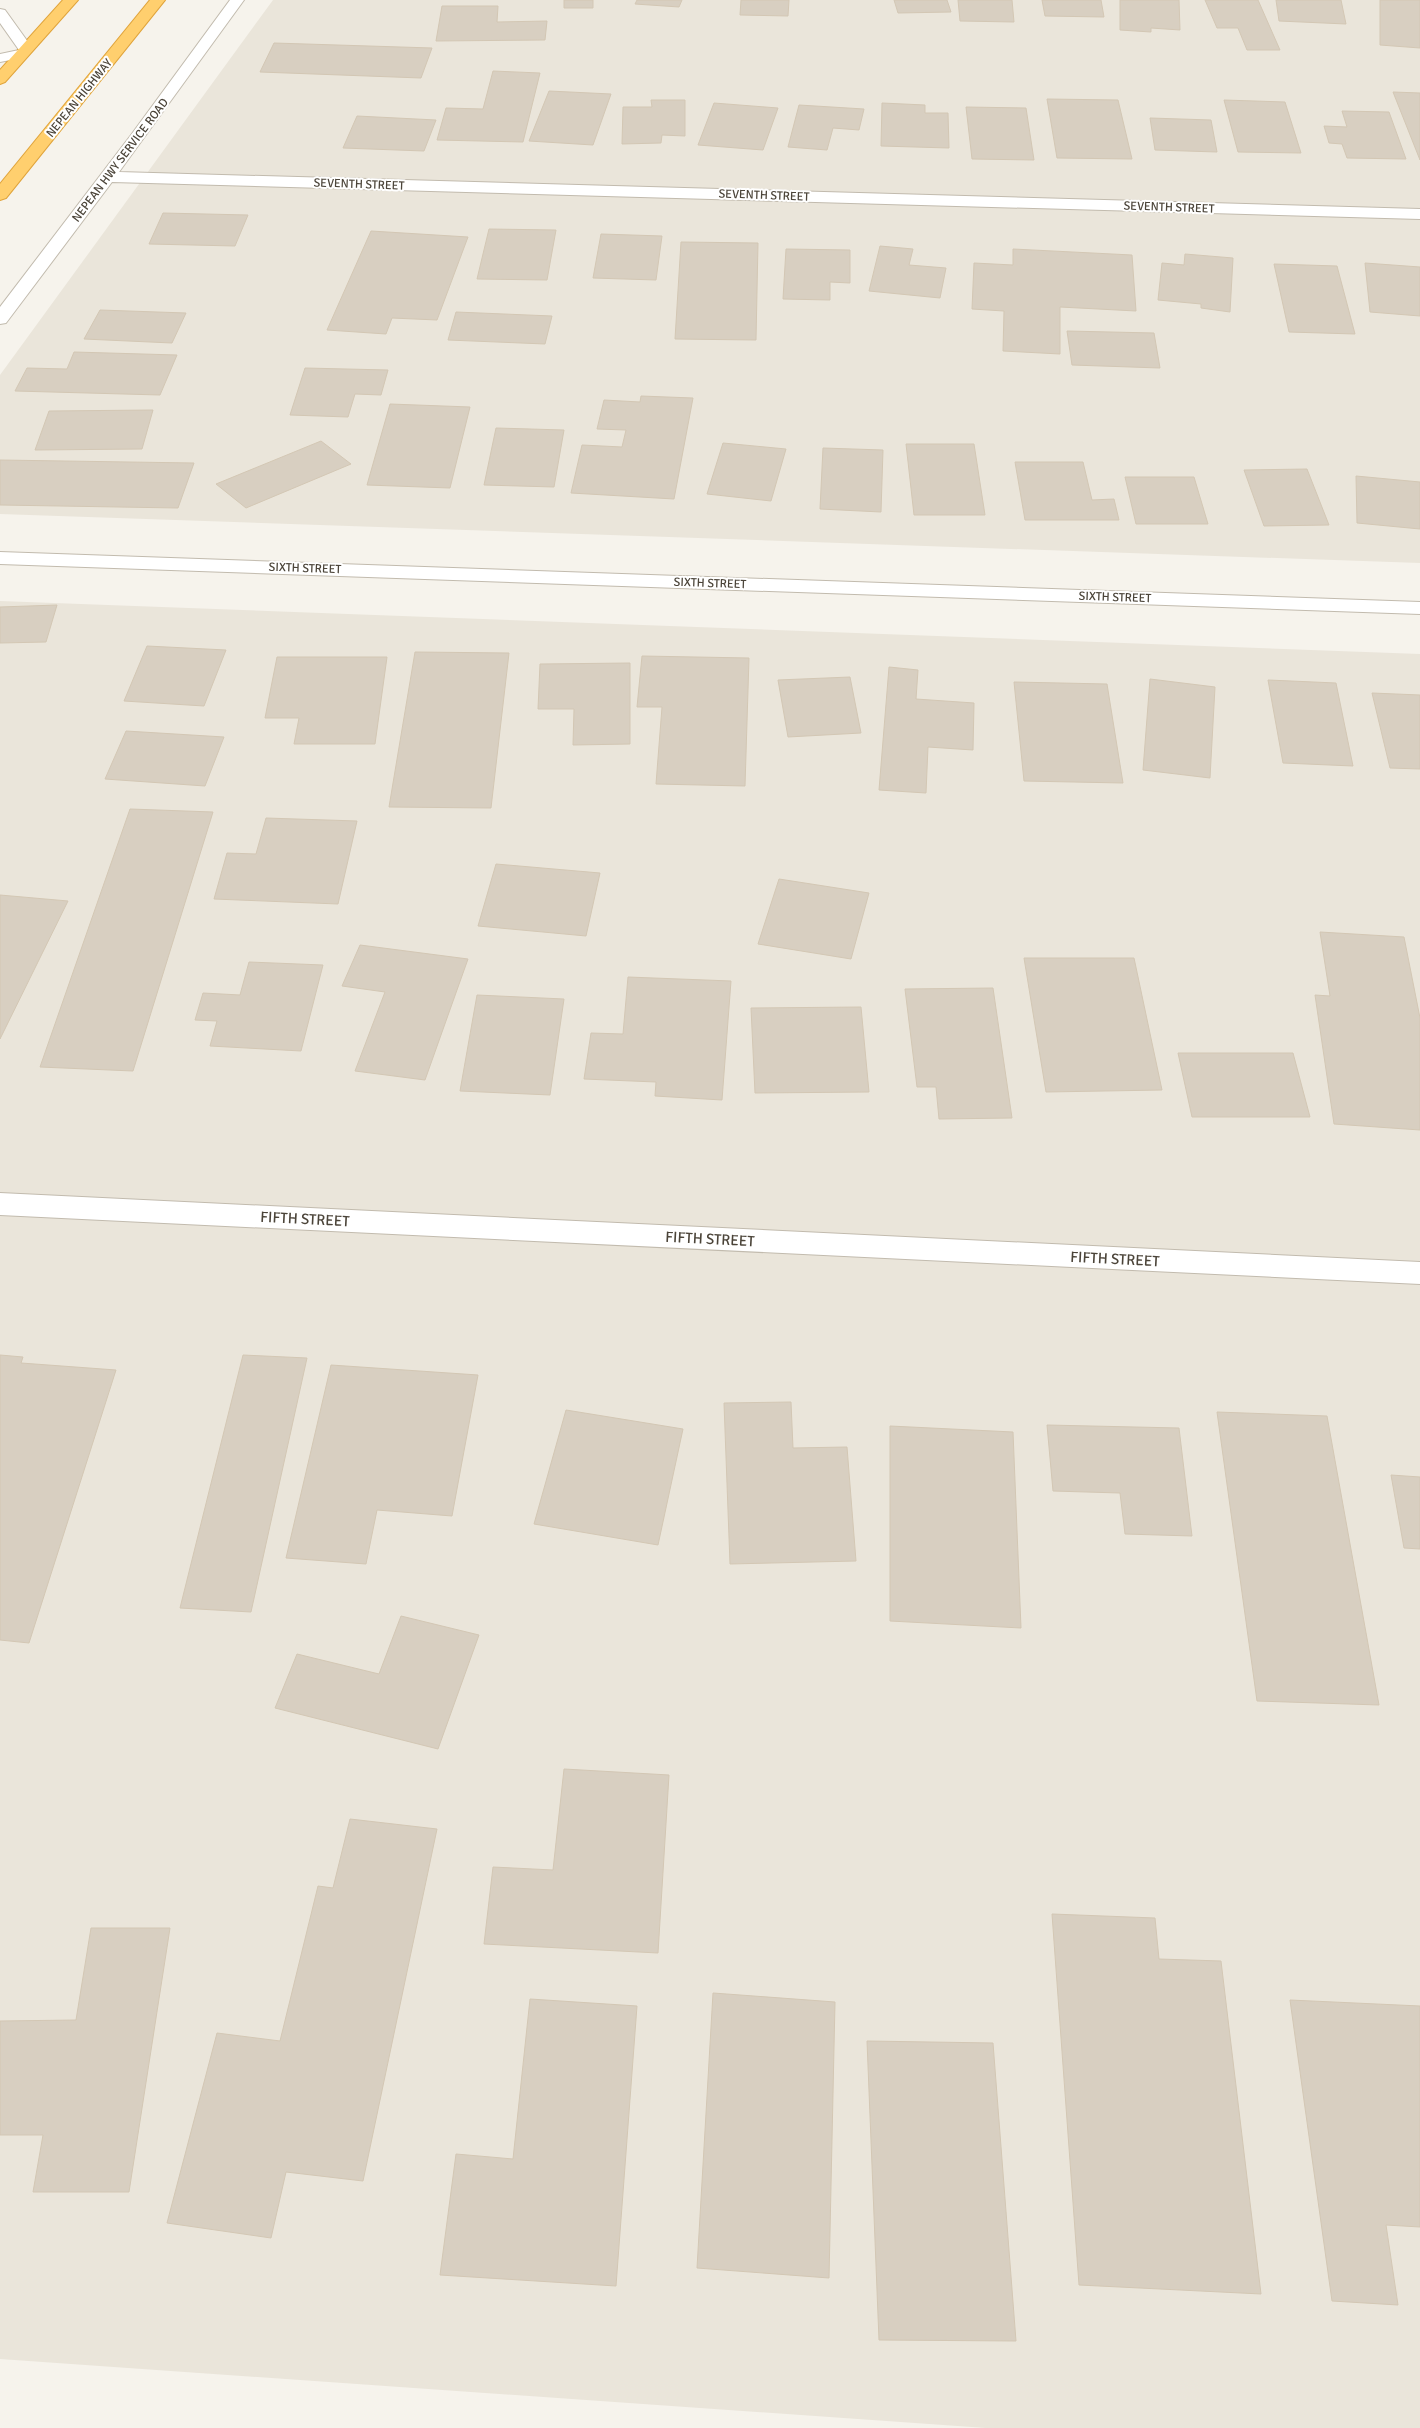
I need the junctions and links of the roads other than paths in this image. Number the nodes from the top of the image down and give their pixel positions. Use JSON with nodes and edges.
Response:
{"nodes":[{"id":1,"x":71,"y":0,"type":"edge"},
{"id":2,"x":158,"y":0,"type":"edge"},
{"id":3,"x":237,"y":0,"type":"edge"},
{"id":4,"x":0,"y":13,"type":"edge"},
{"id":5,"x":24,"y":52,"type":"junction"},
{"id":6,"x":0,"y":58,"type":"edge"},
{"id":7,"x":0,"y":79,"type":"edge"},
{"id":8,"x":108,"y":177,"type":"junction"},
{"id":9,"x":0,"y":195,"type":"edge"},
{"id":10,"x":1420,"y":214,"type":"edge"},
{"id":11,"x":0,"y":318,"type":"edge"},
{"id":12,"x":0,"y":558,"type":"edge"},
{"id":13,"x":1420,"y":608,"type":"edge"},
{"id":14,"x":0,"y":1204,"type":"edge"},
{"id":15,"x":1420,"y":1274,"type":"edge"}],
"edges":[{"from":1,"to":5,"type":"highway"},
{"from":2,"to":9,"type":"highway","name":"NEPEAN HIGHWAY"},
{"from":3,"to":8,"type":"street","name":"NEPEAN HWY SERVICE ROAD"},
{"from":4,"to":5,"type":"street"},
{"from":5,"to":6,"type":"street"},
{"from":5,"to":7,"type":"highway"},
{"from":8,"to":10,"type":"street","name":"SEVENTH STREET"},
{"from":8,"to":11,"type":"street","name":"NEPEAN HWY SERVICE ROAD"},
{"from":12,"to":13,"type":"street","name":"SIXTH STREET"},
{"from":14,"to":15,"type":"street","name":"FIFTH STREET"}]}
